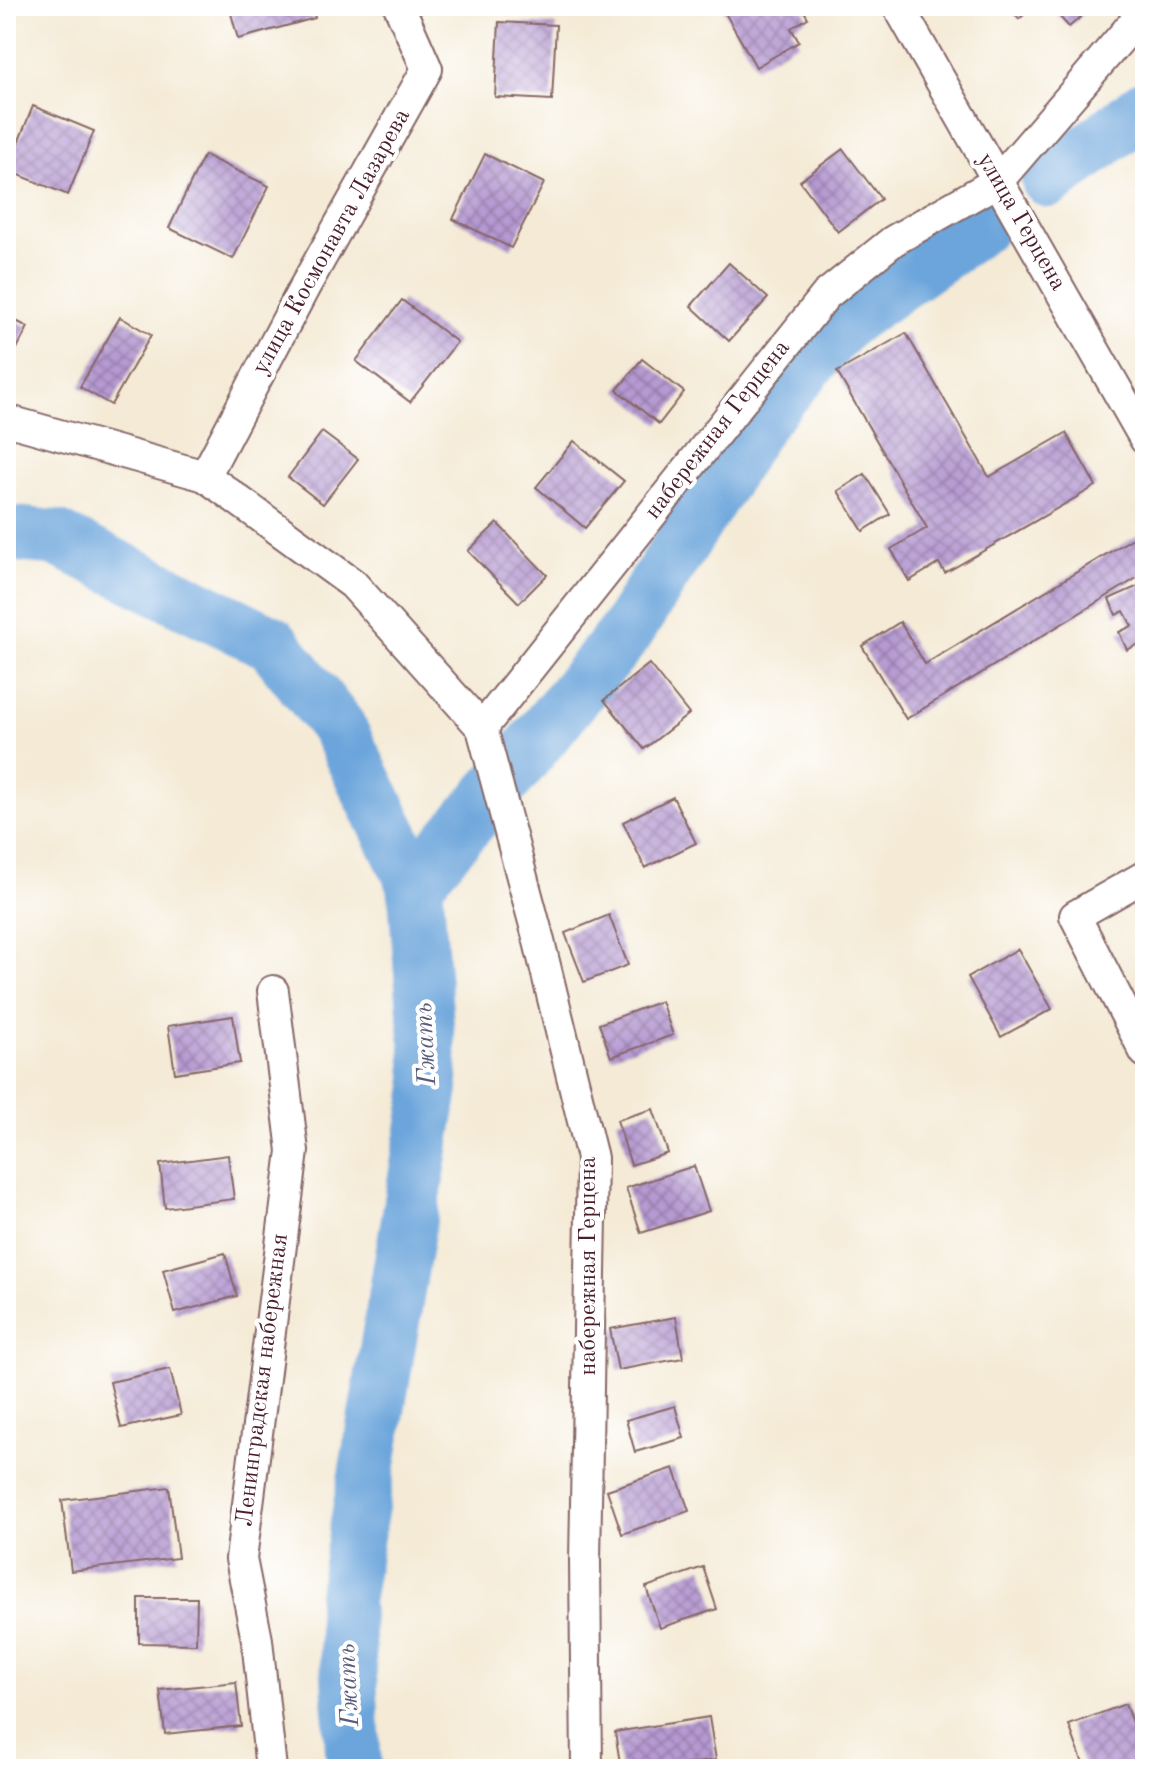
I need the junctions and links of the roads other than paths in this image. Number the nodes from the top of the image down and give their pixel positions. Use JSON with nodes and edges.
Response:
{"nodes":[{"id":1,"x":399,"y":6,"type":"edge"},
{"id":2,"x":898,"y":6,"type":"edge"},
{"id":3,"x":1145,"y":10,"type":"edge"},
{"id":4,"x":998,"y":181,"type":"junction"},
{"id":5,"x":1137,"y":403,"type":"edge"},
{"id":6,"x":6,"y":420,"type":"edge"},
{"id":7,"x":1145,"y":439,"type":"edge"},
{"id":8,"x":205,"y":476,"type":"junction"},
{"id":9,"x":482,"y":728,"type":"junction"},
{"id":10,"x":1145,"y":876,"type":"edge"},
{"id":11,"x":273,"y":991,"type":"dead end"},
{"id":12,"x":1145,"y":1052,"type":"edge"},
{"id":13,"x":271,"y":1769,"type":"edge"},
{"id":14,"x":587,"y":1769,"type":"edge"}],
"edges":[{"from":1,"to":8,"type":"street","name":"улица Космонавта Лазарева"},
{"from":2,"to":4,"type":"street","name":"улица Герцена"},
{"from":3,"to":4,"type":"street","name":"набережная Герцена"},
{"from":4,"to":5,"type":"street","name":"улица Герцена"},
{"from":4,"to":9,"type":"street","name":"набережная Герцена"},
{"from":5,"to":7,"type":"street","name":"улица Герцена"},
{"from":6,"to":8,"type":"street","name":"набережная Герцена"},
{"from":8,"to":9,"type":"street","name":"набережная Герцена"},
{"from":9,"to":14,"type":"street","name":"набережная Герцена"},
{"from":10,"to":12,"type":"street"},
{"from":11,"to":13,"type":"street","name":"Ленинградская набережная"}]}
